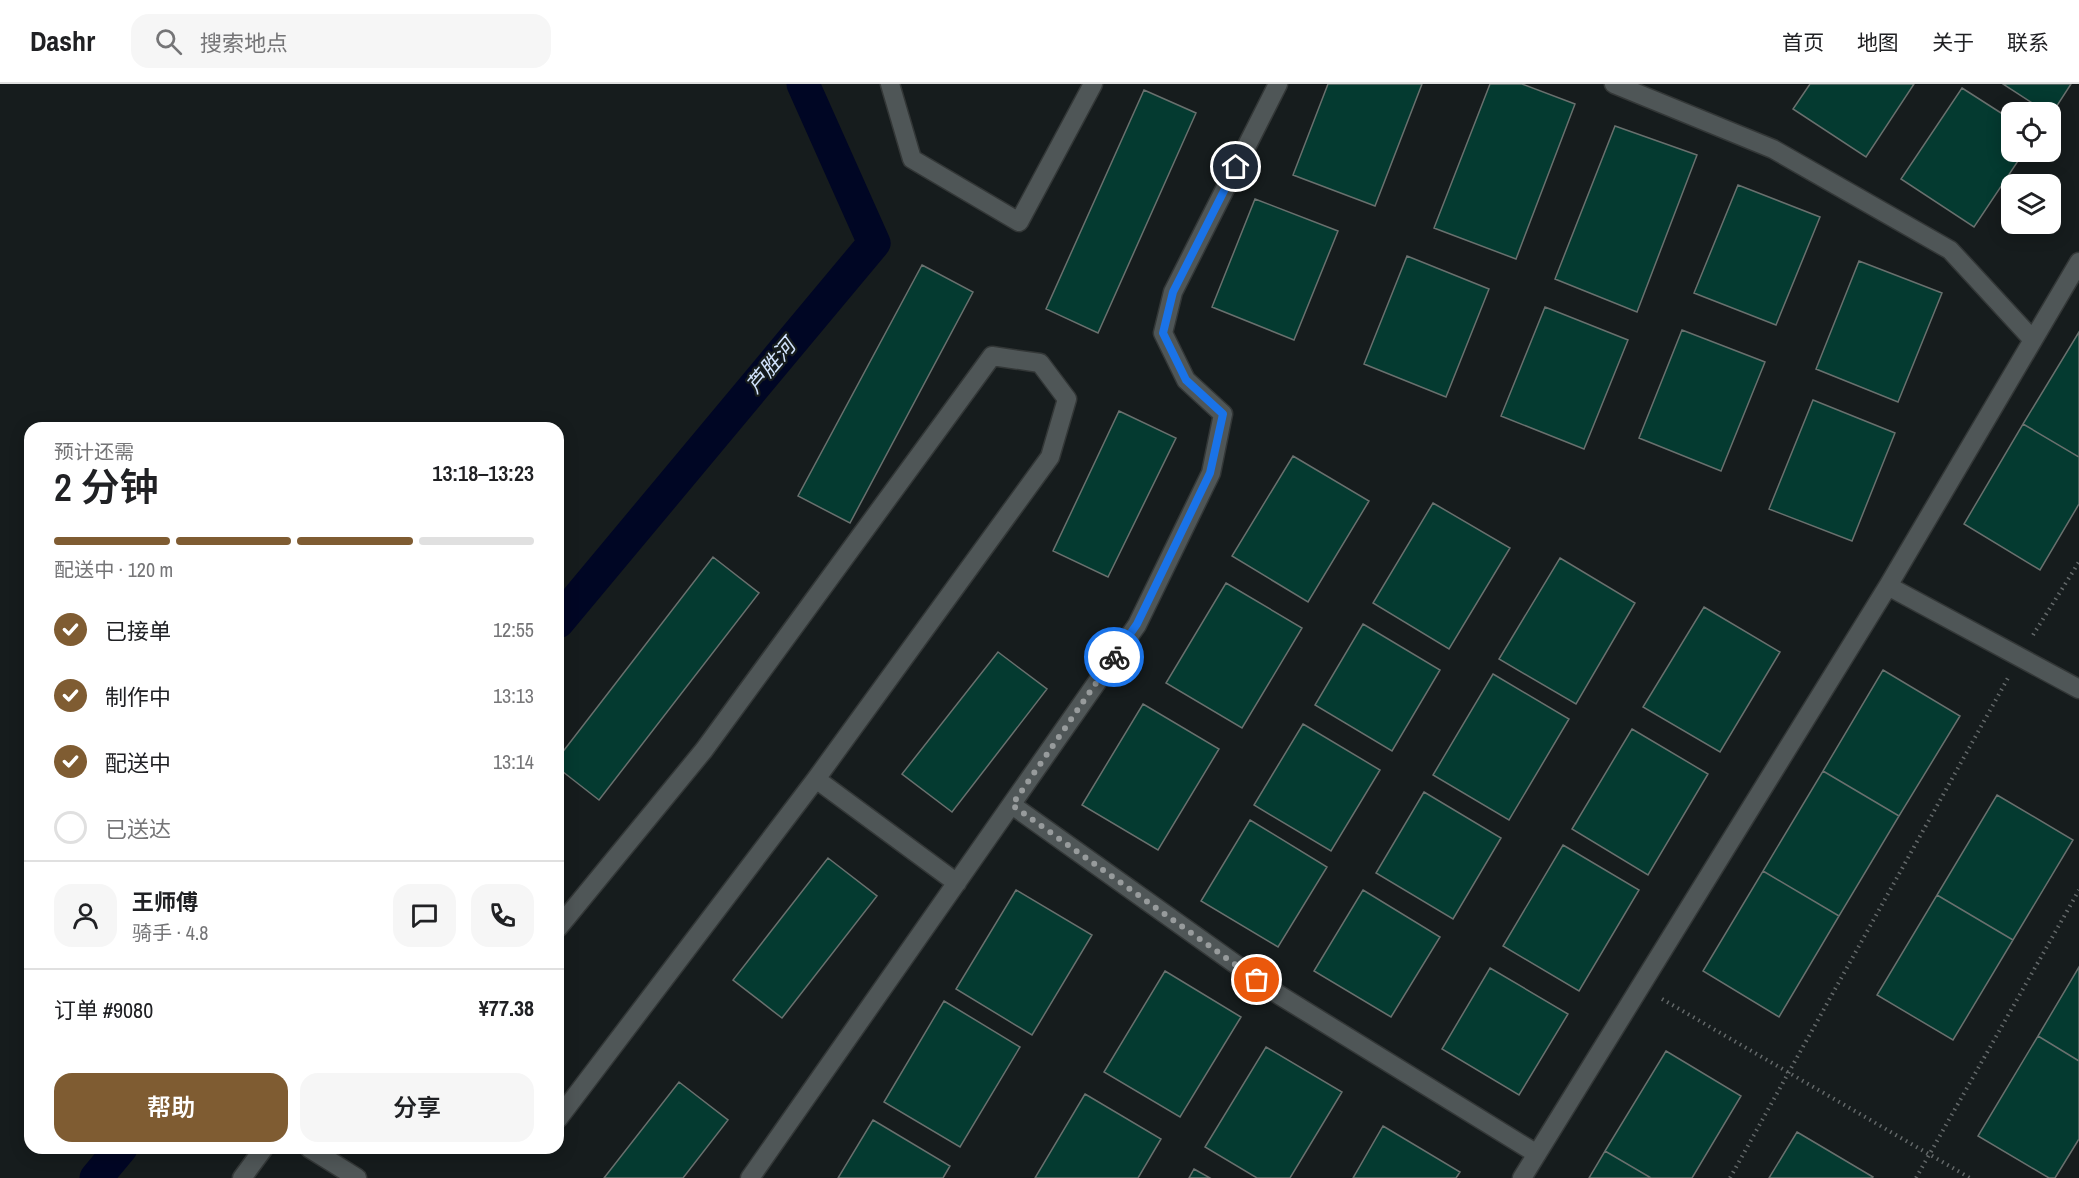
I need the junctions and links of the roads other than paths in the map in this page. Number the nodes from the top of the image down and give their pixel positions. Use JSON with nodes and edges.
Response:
{"nodes":[{"id":1,"x":890,"y":84,"type":"edge"},
{"id":2,"x":1093,"y":84,"type":"edge"},
{"id":3,"x":1278,"y":84,"type":"edge"},
{"id":4,"x":1614,"y":84,"type":"edge"},
{"id":5,"x":2079,"y":262,"type":"edge"},
{"id":6,"x":2033,"y":340,"type":"junction"},
{"id":7,"x":1888,"y":586,"type":"junction"},
{"id":8,"x":2079,"y":689,"type":"edge"},
{"id":9,"x":816,"y":778,"type":"junction"},
{"id":10,"x":1012,"y":805,"type":"junction"},
{"id":11,"x":957,"y":883,"type":"junction"},
{"id":12,"x":564,"y":921,"type":"edge"},
{"id":13,"x":564,"y":1111,"type":"edge"},
{"id":14,"x":260,"y":1154,"type":"edge"},
{"id":15,"x":319,"y":1154,"type":"edge"},
{"id":16,"x":1537,"y":1154,"type":"junction"},
{"id":17,"x":242,"y":1178,"type":"edge"},
{"id":18,"x":357,"y":1178,"type":"edge"},
{"id":19,"x":750,"y":1178,"type":"edge"},
{"id":20,"x":1522,"y":1178,"type":"edge"}],
"edges":[{"from":1,"to":2,"type":"street"},
{"from":3,"to":10,"type":"street"},
{"from":4,"to":6,"type":"street"},
{"from":5,"to":6,"type":"street"},
{"from":6,"to":7,"type":"street"},
{"from":7,"to":8,"type":"street"},
{"from":7,"to":16,"type":"street"},
{"from":9,"to":11,"type":"street"},
{"from":9,"to":12,"type":"street"},
{"from":9,"to":13,"type":"street"},
{"from":10,"to":11,"type":"street"},
{"from":10,"to":16,"type":"street"},
{"from":11,"to":19,"type":"street"},
{"from":14,"to":17,"type":"street"},
{"from":15,"to":18,"type":"street"},
{"from":16,"to":20,"type":"street"}]}
